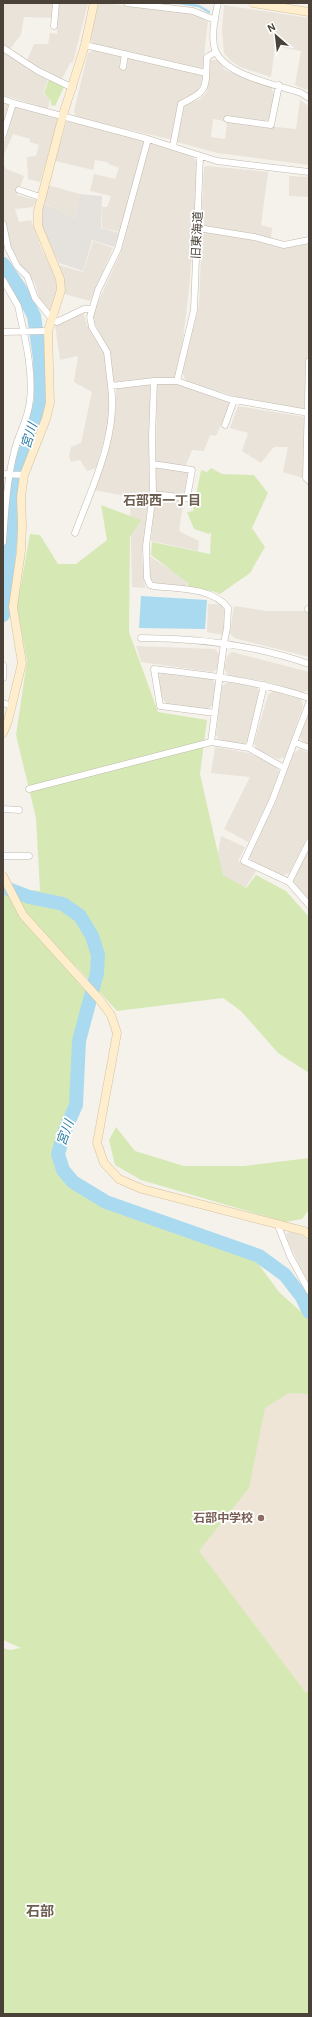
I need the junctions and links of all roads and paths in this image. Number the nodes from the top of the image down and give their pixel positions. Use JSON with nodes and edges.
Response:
{"nodes":[{"id":1,"x":56,"y":3,"type":"edge"},
{"id":2,"x":94,"y":3,"type":"edge"},
{"id":3,"x":127,"y":3,"type":"edge"},
{"id":4,"x":218,"y":3,"type":"edge"},
{"id":5,"x":253,"y":3,"type":"edge"},
{"id":6,"x":309,"y":12,"type":"edge"},
{"id":7,"x":215,"y":20,"type":"junction"},
{"id":8,"x":54,"y":26,"type":"dead end"},
{"id":9,"x":85,"y":45,"type":"junction"},
{"id":10,"x":3,"y":48,"type":"edge"},
{"id":11,"x":216,"y":52,"type":"junction"},
{"id":12,"x":125,"y":54,"type":"junction"},
{"id":13,"x":123,"y":67,"type":"dead end"},
{"id":14,"x":206,"y":73,"type":"junction"},
{"id":15,"x":279,"y":85,"type":"junction"},
{"id":16,"x":73,"y":88,"type":"junction"},
{"id":17,"x":309,"y":97,"type":"edge"},
{"id":18,"x":3,"y":98,"type":"edge"},
{"id":19,"x":13,"y":103,"type":"junction"},
{"id":20,"x":63,"y":115,"type":"junction"},
{"id":21,"x":227,"y":119,"type":"dead end"},
{"id":22,"x":3,"y":135,"type":"edge"},
{"id":23,"x":148,"y":138,"type":"junction"},
{"id":24,"x":173,"y":146,"type":"junction"},
{"id":25,"x":200,"y":156,"type":"junction"},
{"id":26,"x":309,"y":172,"type":"edge"},
{"id":27,"x":19,"y":190,"type":"dead end"},
{"id":28,"x":40,"y":197,"type":"junction"},
{"id":29,"x":3,"y":224,"type":"edge"},
{"id":30,"x":198,"y":228,"type":"junction"},
{"id":31,"x":309,"y":240,"type":"edge"},
{"id":32,"x":3,"y":280,"type":"edge"},
{"id":33,"x":92,"y":309,"type":"junction"},
{"id":34,"x":53,"y":320,"type":"junction"},
{"id":35,"x":25,"y":331,"type":"junction"},
{"id":36,"x":45,"y":331,"type":"junction"},
{"id":37,"x":3,"y":332,"type":"edge"},
{"id":38,"x":309,"y":361,"type":"edge"},
{"id":39,"x":154,"y":381,"type":"junction"},
{"id":40,"x":177,"y":381,"type":"junction"},
{"id":41,"x":112,"y":386,"type":"junction"},
{"id":42,"x":234,"y":400,"type":"junction"},
{"id":43,"x":308,"y":413,"type":"edge"},
{"id":44,"x":225,"y":425,"type":"dead end"},
{"id":45,"x":152,"y":464,"type":"junction"},
{"id":46,"x":3,"y":474,"type":"edge"},
{"id":47,"x":10,"y":474,"type":"junction"},
{"id":48,"x":24,"y":475,"type":"junction"},
{"id":49,"x":309,"y":481,"type":"edge"},
{"id":50,"x":153,"y":494,"type":"junction"},
{"id":51,"x":75,"y":533,"type":"dead end"},
{"id":52,"x":3,"y":542,"type":"edge"},
{"id":53,"x":140,"y":638,"type":"dead end"},
{"id":54,"x":224,"y":643,"type":"junction"},
{"id":55,"x":309,"y":664,"type":"edge"},
{"id":56,"x":3,"y":665,"type":"edge"},
{"id":57,"x":220,"y":677,"type":"junction"},
{"id":58,"x":3,"y":678,"type":"edge"},
{"id":59,"x":264,"y":685,"type":"junction"},
{"id":60,"x":309,"y":698,"type":"edge"},
{"id":61,"x":309,"y":702,"type":"edge"},
{"id":62,"x":8,"y":705,"type":"edge"},
{"id":63,"x":215,"y":713,"type":"junction"},
{"id":64,"x":3,"y":733,"type":"edge"},
{"id":65,"x":211,"y":742,"type":"junction"},
{"id":66,"x":294,"y":742,"type":"junction"},
{"id":67,"x":249,"y":748,"type":"junction"},
{"id":68,"x":309,"y":748,"type":"edge"},
{"id":69,"x":284,"y":768,"type":"junction"},
{"id":70,"x":29,"y":790,"type":"dead end"},
{"id":71,"x":3,"y":809,"type":"edge"},
{"id":72,"x":19,"y":810,"type":"dead end"},
{"id":73,"x":309,"y":842,"type":"edge"},
{"id":74,"x":3,"y":856,"type":"edge"},
{"id":75,"x":29,"y":856,"type":"dead end"},
{"id":76,"x":4,"y":878,"type":"edge"},
{"id":77,"x":288,"y":882,"type":"junction"},
{"id":78,"x":309,"y":905,"type":"edge"},
{"id":79,"x":277,"y":1224,"type":"junction"},
{"id":80,"x":309,"y":1235,"type":"edge"},
{"id":81,"x":309,"y":1291,"type":"edge"}],
"edges":[{"from":1,"to":8,"type":"street"},
{"from":2,"to":9,"type":"street"},
{"from":3,"to":7,"type":"street"},
{"from":4,"to":7,"type":"street"},
{"from":5,"to":6,"type":"street"},
{"from":7,"to":11,"type":"street"},
{"from":9,"to":12,"type":"street"},
{"from":9,"to":16,"type":"street"},
{"from":10,"to":16,"type":"street"},
{"from":11,"to":14,"type":"street"},
{"from":11,"to":15,"type":"street"},
{"from":12,"to":13,"type":"street"},
{"from":12,"to":14,"type":"street"},
{"from":14,"to":24,"type":"street"},
{"from":15,"to":17,"type":"street"},
{"from":15,"to":21,"type":"street"},
{"from":16,"to":20,"type":"street"},
{"from":18,"to":19,"type":"street"},
{"from":19,"to":20,"type":"street"},
{"from":19,"to":22,"type":"street"},
{"from":20,"to":23,"type":"street"},
{"from":20,"to":28,"type":"street"},
{"from":23,"to":24,"type":"street"},
{"from":23,"to":33,"type":"street"},
{"from":24,"to":25,"type":"street"},
{"from":25,"to":26,"type":"street"},
{"from":25,"to":30,"type":"street","name":"旧東海道"},
{"from":27,"to":28,"type":"street"},
{"from":28,"to":34,"type":"street"},
{"from":29,"to":34,"type":"street"},
{"from":30,"to":31,"type":"street"},
{"from":30,"to":40,"type":"street","name":"旧東海道"},
{"from":32,"to":35,"type":"street"},
{"from":33,"to":34,"type":"street"},
{"from":33,"to":41,"type":"street"},
{"from":34,"to":36,"type":"street"},
{"from":35,"to":36,"type":"street"},
{"from":35,"to":37,"type":"street"},
{"from":35,"to":47,"type":"street"},
{"from":36,"to":48,"type":"street"},
{"from":38,"to":43,"type":"street"},
{"from":39,"to":40,"type":"street"},
{"from":39,"to":41,"type":"street"},
{"from":39,"to":45,"type":"street"},
{"from":40,"to":42,"type":"street"},
{"from":41,"to":51,"type":"street"},
{"from":42,"to":43,"type":"street"},
{"from":42,"to":44,"type":"street"},
{"from":43,"to":49,"type":"street"},
{"from":45,"to":50,"type":"street"},
{"from":45,"to":50,"type":"street"},
{"from":46,"to":47,"type":"street"},
{"from":47,"to":48,"type":"street"},
{"from":47,"to":52,"type":"street"},
{"from":48,"to":62,"type":"street"},
{"from":50,"to":54,"type":"street"},
{"from":53,"to":54,"type":"street"},
{"from":54,"to":55,"type":"street"},
{"from":54,"to":57,"type":"street"},
{"from":56,"to":58,"type":"street"},
{"from":57,"to":59,"type":"street"},
{"from":57,"to":63,"type":"street"},
{"from":57,"to":63,"type":"street"},
{"from":59,"to":60,"type":"street"},
{"from":59,"to":67,"type":"street"},
{"from":61,"to":66,"type":"street"},
{"from":62,"to":64,"type":"street"},
{"from":63,"to":65,"type":"street"},
{"from":65,"to":67,"type":"street"},
{"from":65,"to":70,"type":"street"},
{"from":66,"to":68,"type":"street"},
{"from":66,"to":69,"type":"street"},
{"from":67,"to":69,"type":"street"},
{"from":69,"to":77,"type":"street"},
{"from":71,"to":72,"type":"street"},
{"from":73,"to":77,"type":"street"},
{"from":74,"to":75,"type":"street"},
{"from":76,"to":79,"type":"street"},
{"from":77,"to":78,"type":"street"},
{"from":79,"to":80,"type":"street"},
{"from":79,"to":81,"type":"street"}]}
